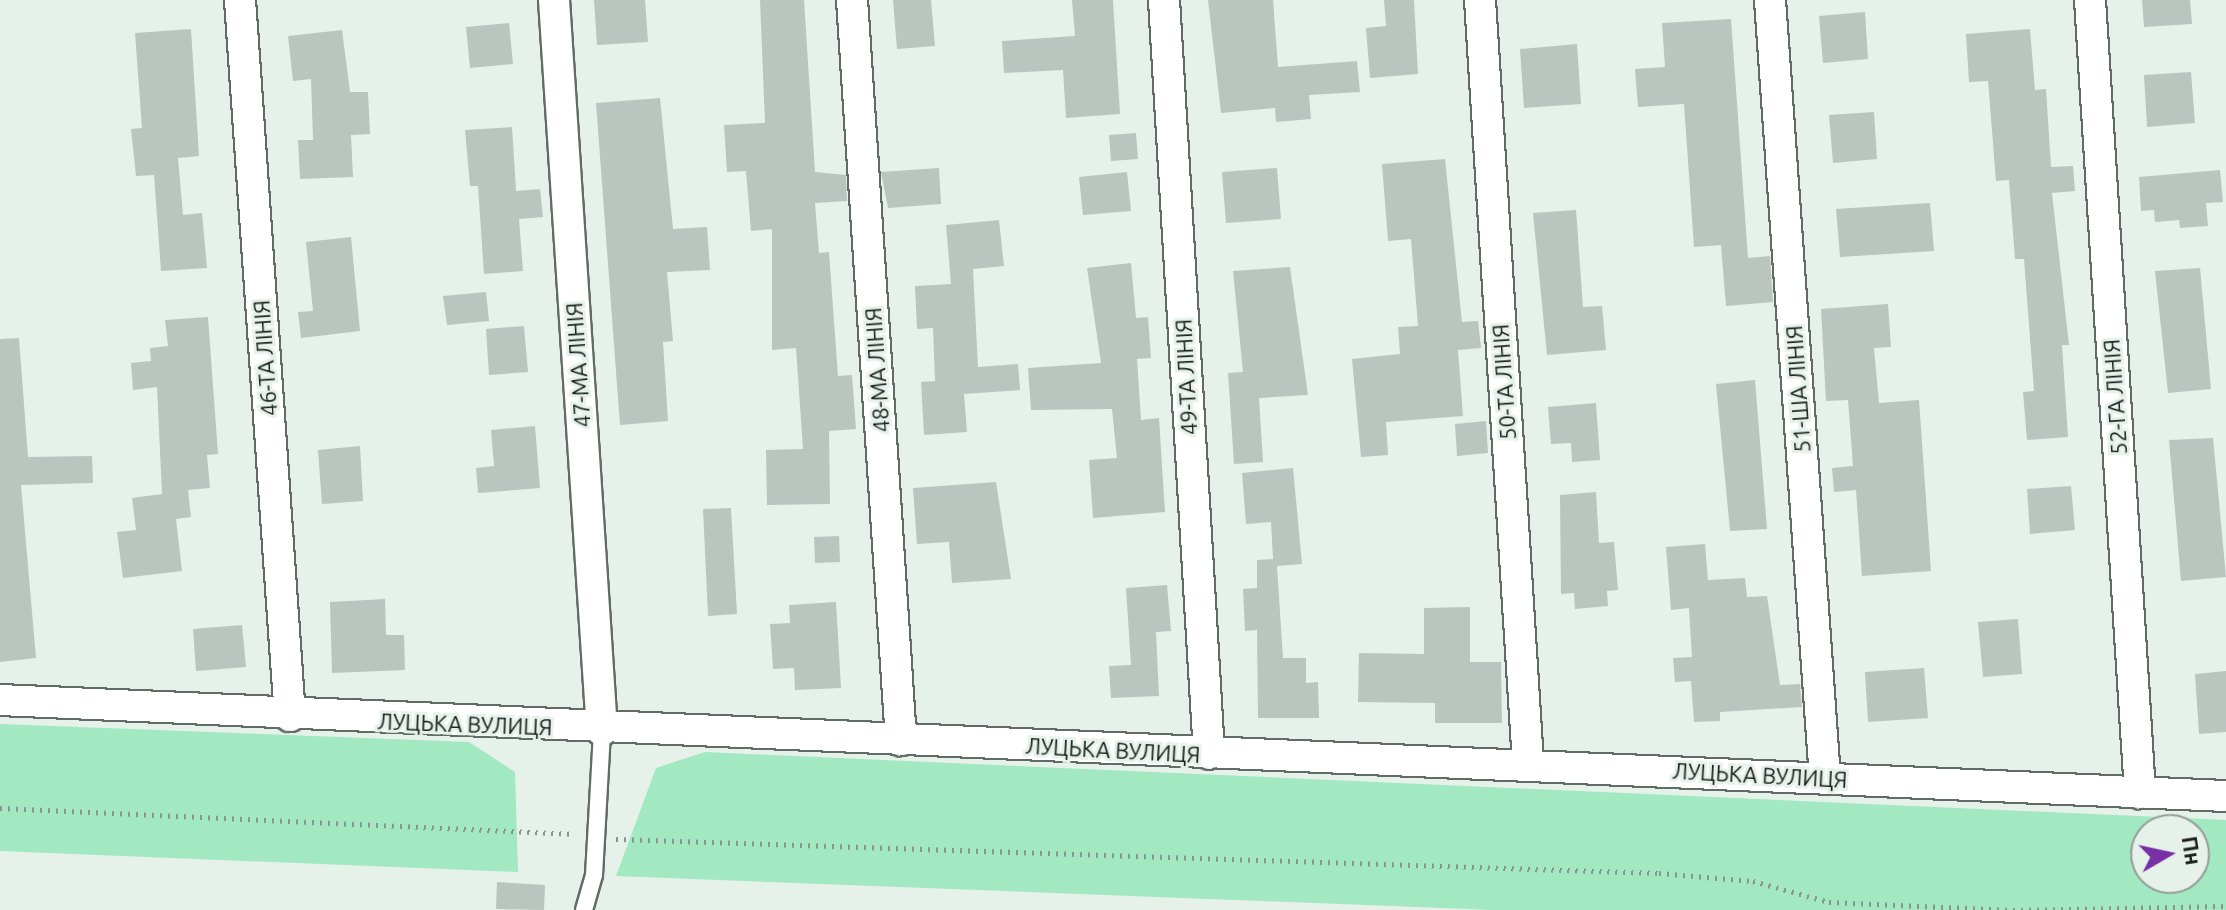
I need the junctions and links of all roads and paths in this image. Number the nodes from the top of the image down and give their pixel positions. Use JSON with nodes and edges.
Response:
{"nodes":[{"id":1,"x":240,"y":0,"type":"edge"},
{"id":2,"x":554,"y":0,"type":"edge"},
{"id":3,"x":852,"y":0,"type":"edge"},
{"id":4,"x":1164,"y":0,"type":"edge"},
{"id":5,"x":1480,"y":0,"type":"edge"},
{"id":6,"x":1770,"y":0,"type":"edge"},
{"id":7,"x":2090,"y":0,"type":"edge"},
{"id":8,"x":0,"y":700,"type":"edge"},
{"id":9,"x":290,"y":716,"type":"junction"},
{"id":10,"x":602,"y":730,"type":"junction"},
{"id":11,"x":901,"y":740,"type":"junction"},
{"id":12,"x":1209,"y":754,"type":"junction"},
{"id":13,"x":1528,"y":764,"type":"junction"},
{"id":14,"x":1825,"y":778,"type":"junction"},
{"id":15,"x":2140,"y":793,"type":"junction"},
{"id":16,"x":2226,"y":796,"type":"edge"},
{"id":17,"x":0,"y":808,"type":"edge"},
{"id":18,"x":598,"y":837,"type":"junction"},
{"id":19,"x":2226,"y":906,"type":"edge"},
{"id":20,"x":584,"y":910,"type":"edge"}],
"edges":[{"from":1,"to":9,"type":"street","name":"46-ТА ЛІНІЯ"},
{"from":2,"to":10,"type":"street","name":"47-МА ЛІНІЯ"},
{"from":3,"to":11,"type":"street","name":"48-МА ЛІНІЯ"},
{"from":4,"to":12,"type":"street","name":"49-ТА ЛІНІЯ"},
{"from":5,"to":13,"type":"street","name":"50-ТА ЛІНІЯ"},
{"from":6,"to":14,"type":"street","name":"51-ША ЛІНІЯ"},
{"from":7,"to":15,"type":"street","name":"52-ГА ЛІНІЯ"},
{"from":8,"to":9,"type":"street","name":"ЛУЦЬКА ВУЛИЦЯ"},
{"from":9,"to":10,"type":"street","name":"ЛУЦЬКА ВУЛИЦЯ"},
{"from":10,"to":11,"type":"street","name":"ЛУЦЬКА ВУЛИЦЯ"},
{"from":10,"to":18,"type":"lane"},
{"from":11,"to":12,"type":"street","name":"ЛУЦЬКА ВУЛИЦЯ"},
{"from":12,"to":13,"type":"street","name":"ЛУЦЬКА ВУЛИЦЯ"},
{"from":13,"to":14,"type":"street","name":"ЛУЦЬКА ВУЛИЦЯ"},
{"from":14,"to":15,"type":"street","name":"ЛУЦЬКА ВУЛИЦЯ"},
{"from":15,"to":16,"type":"street","name":"ЛУЦЬКА ВУЛИЦЯ"},
{"from":17,"to":18,"type":"path"},
{"from":18,"to":19,"type":"path"},
{"from":18,"to":20,"type":"lane"}]}
